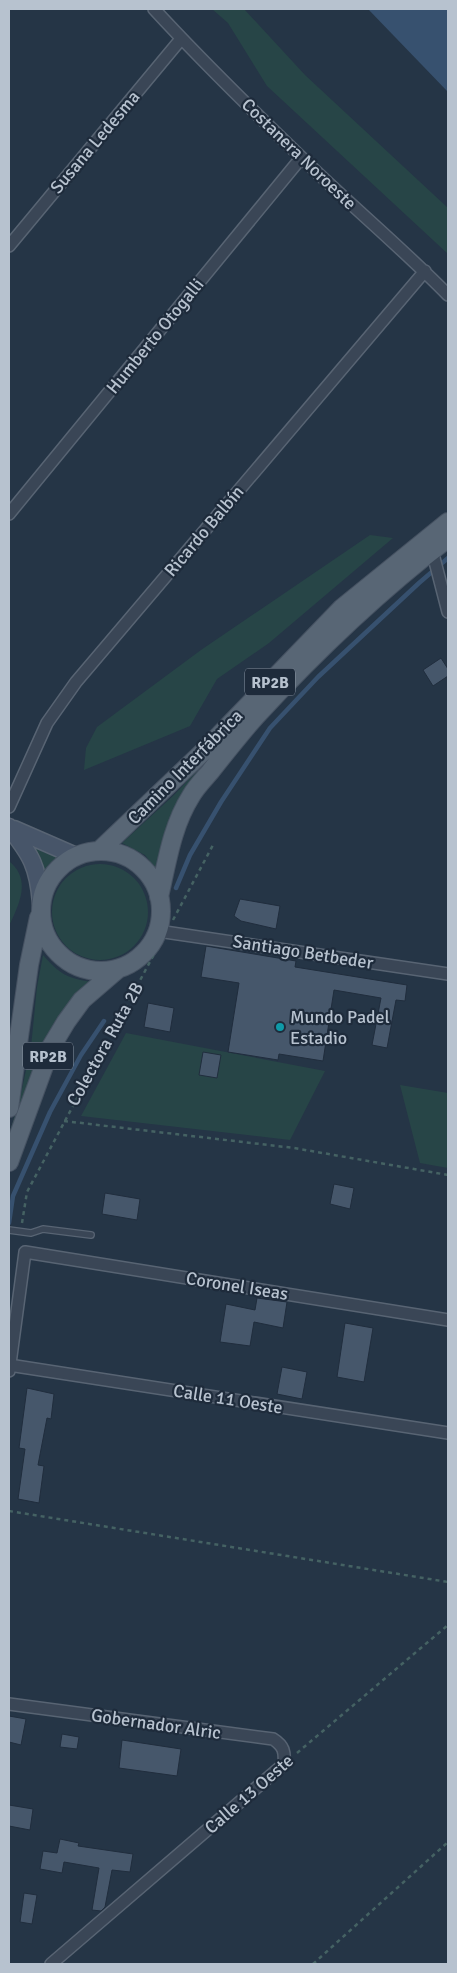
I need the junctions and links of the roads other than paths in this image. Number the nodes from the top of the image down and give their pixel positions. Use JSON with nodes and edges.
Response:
{"nodes":[{"id":1,"x":154,"y":9,"type":"edge"},
{"id":2,"x":181,"y":39,"type":"junction"},
{"id":3,"x":301,"y":158,"type":"junction"},
{"id":4,"x":9,"y":246,"type":"edge"},
{"id":5,"x":425,"y":271,"type":"junction"},
{"id":6,"x":448,"y":295,"type":"edge"},
{"id":7,"x":9,"y":514,"type":"edge"},
{"id":8,"x":448,"y":522,"type":"edge"},
{"id":9,"x":448,"y":538,"type":"edge"},
{"id":10,"x":432,"y":550,"type":"junction"},
{"id":11,"x":448,"y":612,"type":"edge"},
{"id":12,"x":9,"y":807,"type":"edge"},
{"id":13,"x":9,"y":826,"type":"edge"},
{"id":14,"x":99,"y":851,"type":"junction"},
{"id":15,"x":76,"y":856,"type":"junction"},
{"id":16,"x":159,"y":897,"type":"junction"},
{"id":17,"x":41,"y":905,"type":"junction"},
{"id":18,"x":164,"y":931,"type":"junction"},
{"id":19,"x":118,"y":969,"type":"junction"},
{"id":20,"x":448,"y":974,"type":"edge"},
{"id":21,"x":9,"y":1108,"type":"edge"},
{"id":22,"x":9,"y":1162,"type":"edge"},
{"id":23,"x":9,"y":1230,"type":"edge"},
{"id":24,"x":92,"y":1235,"type":"dead end"},
{"id":25,"x":448,"y":1320,"type":"edge"},
{"id":26,"x":9,"y":1367,"type":"edge"},
{"id":27,"x":448,"y":1433,"type":"edge"},
{"id":28,"x":9,"y":1704,"type":"edge"},
{"id":29,"x":284,"y":1764,"type":"joint"},
{"id":30,"x":50,"y":1964,"type":"edge"}],
"edges":[{"from":1,"to":2,"type":"street","name":"Costanera Noroeste"},
{"from":2,"to":3,"type":"street","name":"Costanera Noroeste"},
{"from":2,"to":4,"type":"street","name":"Susana Ledesma"},
{"from":3,"to":5,"type":"street","name":"Costanera Noroeste"},
{"from":3,"to":7,"type":"street","name":"Humberto Otogalli"},
{"from":5,"to":6,"type":"street","name":"Costanera Noroeste"},
{"from":5,"to":12,"type":"street","name":"Ricardo Balbín"},
{"from":8,"to":14,"type":"main road","name":"Camino Interfábrica","number":"RP2B"},
{"from":9,"to":10,"type":"main road","name":"Camino Interfábrica","number":"RP2B"},
{"from":10,"to":11,"type":"street"},
{"from":10,"to":16,"type":"main road","name":"Camino Interfábrica","number":"RP2B"},
{"from":13,"to":15,"type":"main road"},
{"from":13,"to":17,"type":"main road"},
{"from":14,"to":15,"type":"main road","name":"Camino Interfábrica","number":"RP2B"},
{"from":14,"to":16,"type":"main road","name":"Camino Interfábrica","number":"RP2B"},
{"from":15,"to":17,"type":"main road","name":"Camino Interfábrica","number":"RP2B"},
{"from":16,"to":18,"type":"main road","name":"Camino Interfábrica","number":"RP2B"},
{"from":17,"to":19,"type":"main road","name":"Camino Interfábrica","number":"RP2B"},
{"from":17,"to":21,"type":"main road","name":"Camino Interfábrica","number":"RP2B"},
{"from":18,"to":19,"type":"main road","name":"Camino Interfábrica","number":"RP2B"},
{"from":18,"to":20,"type":"street","name":"Santiago Betbeder"},
{"from":19,"to":22,"type":"main road","name":"Camino Interfábrica","number":"RP2B"},
{"from":23,"to":24,"type":"lane"},
{"from":25,"to":26,"type":"street","name":"Coronel Iseas"},
{"from":26,"to":27,"type":"street","name":"Calle 11 Oeste"},
{"from":28,"to":29,"type":"street","name":"Gobernador Alric"},
{"from":29,"to":30,"type":"street","name":"Calle 13 Oeste"}]}
